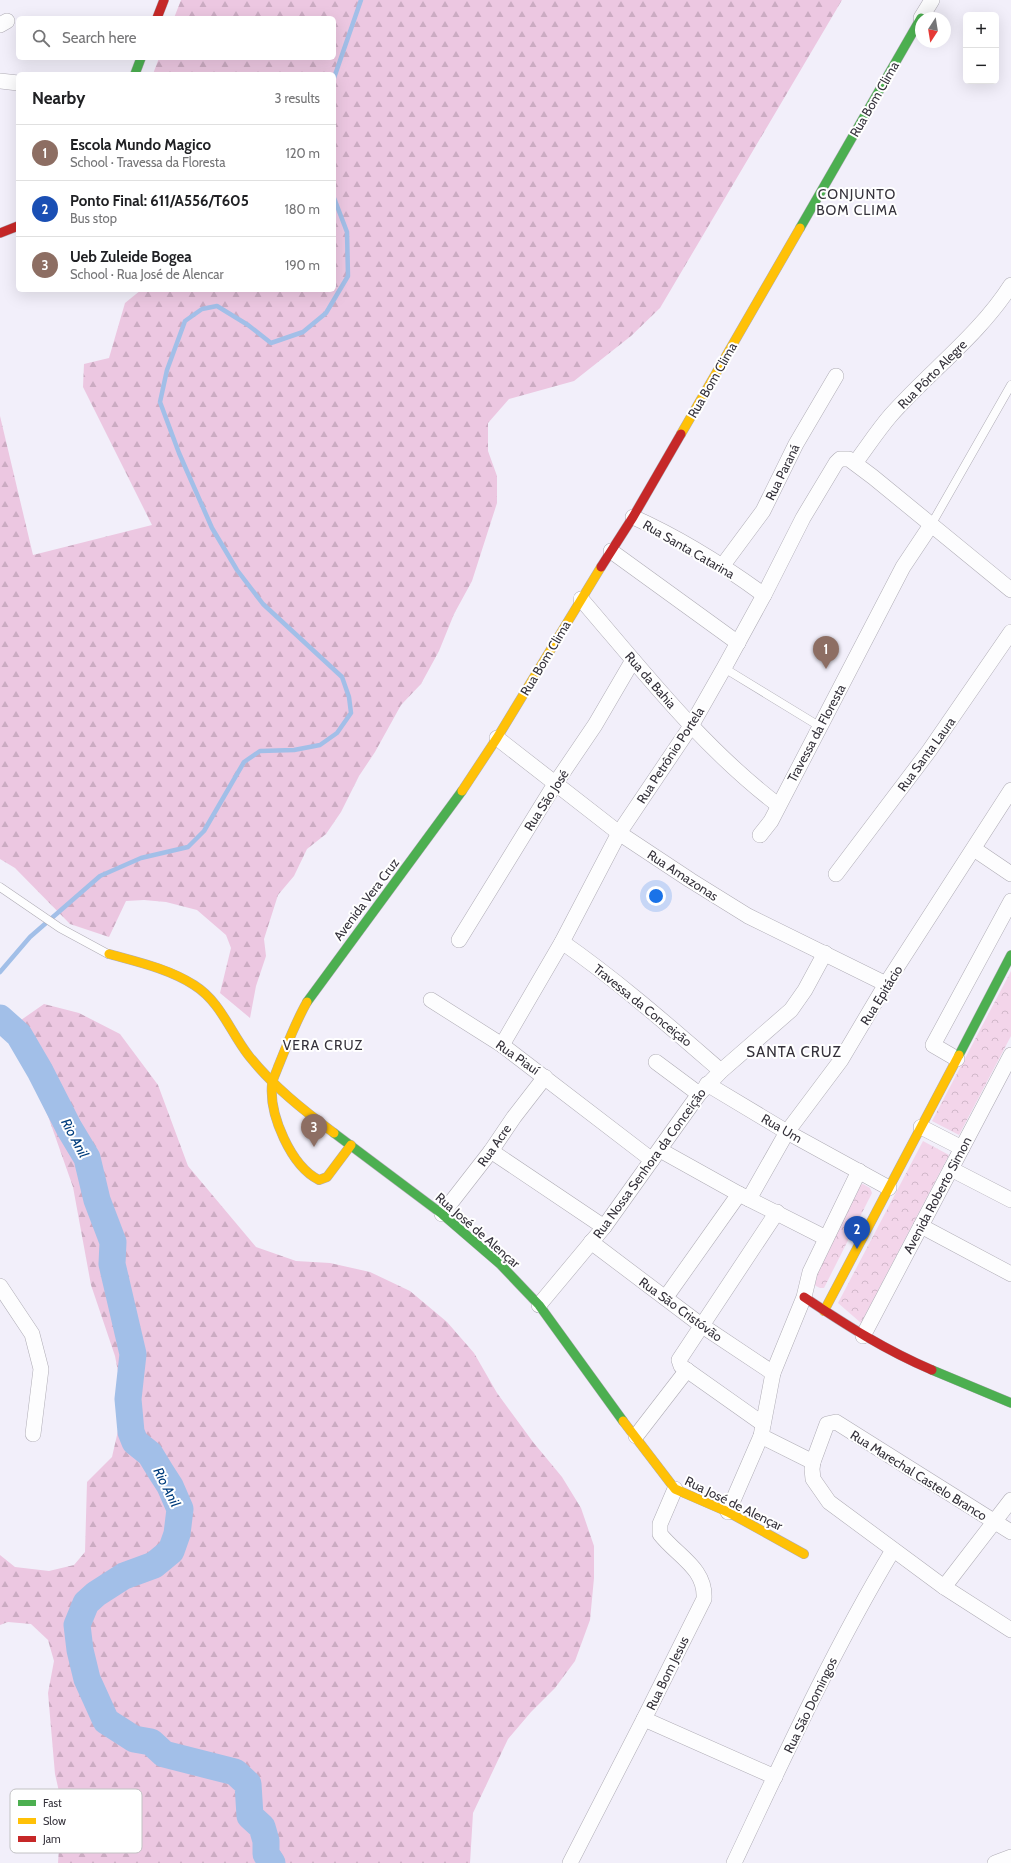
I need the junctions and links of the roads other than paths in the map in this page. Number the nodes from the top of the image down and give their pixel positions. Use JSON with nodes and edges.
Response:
{"nodes":[{"id":1,"x":164,"y":0,"type":"edge"},
{"id":2,"x":932,"y":0,"type":"edge"},
{"id":3,"x":925,"y":12,"type":"edge"},
{"id":4,"x":158,"y":16,"type":"edge"},
{"id":5,"x":915,"y":28,"type":"edge"},
{"id":6,"x":140,"y":60,"type":"edge"},
{"id":7,"x":136,"y":72,"type":"edge"},
{"id":8,"x":0,"y":81,"type":"edge"},
{"id":9,"x":16,"y":83,"type":"edge"},
{"id":10,"x":16,"y":227,"type":"edge"},
{"id":11,"x":0,"y":233,"type":"edge"},
{"id":12,"x":1011,"y":285,"type":"edge"},
{"id":13,"x":836,"y":376,"type":"dead end"},
{"id":14,"x":1011,"y":385,"type":"edge"},
{"id":15,"x":854,"y":463,"type":"junction"},
{"id":16,"x":633,"y":517,"type":"junction"},
{"id":17,"x":931,"y":525,"type":"junction"},
{"id":18,"x":611,"y":551,"type":"junction"},
{"id":19,"x":723,"y":565,"type":"junction"},
{"id":20,"x":1011,"y":590,"type":"edge"},
{"id":21,"x":764,"y":596,"type":"junction"},
{"id":22,"x":581,"y":599,"type":"junction"},
{"id":23,"x":1011,"y":632,"type":"edge"},
{"id":24,"x":738,"y":643,"type":"junction"},
{"id":25,"x":633,"y":660,"type":"junction"},
{"id":26,"x":724,"y":668,"type":"junction"},
{"id":27,"x":691,"y":726,"type":"junction"},
{"id":28,"x":819,"y":726,"type":"junction"},
{"id":29,"x":497,"y":738,"type":"junction"},
{"id":30,"x":555,"y":784,"type":"junction"},
{"id":31,"x":1011,"y":790,"type":"edge"},
{"id":32,"x":778,"y":805,"type":"junction"},
{"id":33,"x":618,"y":833,"type":"junction"},
{"id":34,"x":760,"y":835,"type":"dead end"},
{"id":35,"x":974,"y":849,"type":"junction"},
{"id":36,"x":836,"y":874,"type":"dead end"},
{"id":37,"x":1011,"y":874,"type":"edge"},
{"id":38,"x":0,"y":887,"type":"edge"},
{"id":39,"x":1011,"y":901,"type":"edge"},
{"id":40,"x":459,"y":940,"type":"dead end"},
{"id":41,"x":562,"y":942,"type":"junction"},
{"id":42,"x":825,"y":953,"type":"junction"},
{"id":43,"x":109,"y":954,"type":"joint"},
{"id":44,"x":1010,"y":957,"type":"edge"},
{"id":45,"x":970,"y":977,"type":"junction"},
{"id":46,"x":886,"y":984,"type":"junction"},
{"id":47,"x":993,"y":990,"type":"junction"},
{"id":48,"x":431,"y":1000,"type":"dead end"},
{"id":49,"x":496,"y":1042,"type":"junction"},
{"id":50,"x":1011,"y":1054,"type":"edge"},
{"id":51,"x":957,"y":1059,"type":"junction"},
{"id":52,"x":656,"y":1062,"type":"dead end"},
{"id":53,"x":721,"y":1071,"type":"junction"},
{"id":54,"x":545,"y":1077,"type":"junction"},
{"id":55,"x":272,"y":1084,"type":"junction"},
{"id":56,"x":703,"y":1089,"type":"junction"},
{"id":57,"x":921,"y":1127,"type":"junction"},
{"id":58,"x":787,"y":1132,"type":"junction"},
{"id":59,"x":351,"y":1145,"type":"junction"},
{"id":60,"x":962,"y":1148,"type":"junction"},
{"id":61,"x":491,"y":1151,"type":"junction"},
{"id":62,"x":656,"y":1155,"type":"junction"},
{"id":63,"x":951,"y":1169,"type":"junction"},
{"id":64,"x":859,"y":1171,"type":"junction"},
{"id":65,"x":889,"y":1188,"type":"junction"},
{"id":66,"x":1009,"y":1195,"type":"edge"},
{"id":67,"x":744,"y":1196,"type":"junction"},
{"id":68,"x":777,"y":1212,"type":"junction"},
{"id":69,"x":442,"y":1214,"type":"junction"},
{"id":70,"x":921,"y":1226,"type":"junction"},
{"id":71,"x":604,"y":1227,"type":"junction"},
{"id":72,"x":826,"y":1238,"type":"junction"},
{"id":73,"x":591,"y":1242,"type":"junction"},
{"id":74,"x":1011,"y":1274,"type":"edge"},
{"id":75,"x":0,"y":1286,"type":"edge"},
{"id":76,"x":666,"y":1297,"type":"junction"},
{"id":77,"x":804,"y":1297,"type":"junction"},
{"id":78,"x":540,"y":1305,"type":"junction"},
{"id":79,"x":824,"y":1311,"type":"junction"},
{"id":80,"x":701,"y":1324,"type":"junction"},
{"id":81,"x":863,"y":1336,"type":"junction"},
{"id":82,"x":688,"y":1370,"type":"junction"},
{"id":83,"x":772,"y":1373,"type":"junction"},
{"id":84,"x":1011,"y":1404,"type":"edge"},
{"id":85,"x":762,"y":1430,"type":"junction"},
{"id":86,"x":33,"y":1434,"type":"dead end"},
{"id":87,"x":636,"y":1436,"type":"junction"},
{"id":88,"x":813,"y":1462,"type":"junction"},
{"id":89,"x":675,"y":1489,"type":"junction"},
{"id":90,"x":1011,"y":1500,"type":"edge"},
{"id":91,"x":728,"y":1512,"type":"junction"},
{"id":92,"x":994,"y":1522,"type":"junction"},
{"id":93,"x":1011,"y":1532,"type":"edge"},
{"id":94,"x":893,"y":1550,"type":"junction"},
{"id":95,"x":804,"y":1554,"type":"dead end"},
{"id":96,"x":944,"y":1587,"type":"junction"},
{"id":97,"x":1011,"y":1630,"type":"edge"},
{"id":98,"x":644,"y":1719,"type":"junction"},
{"id":99,"x":775,"y":1777,"type":"junction"},
{"id":100,"x":1011,"y":1857,"type":"edge"},
{"id":101,"x":570,"y":1863,"type":"edge"},
{"id":102,"x":734,"y":1863,"type":"edge"},
{"id":103,"x":995,"y":1863,"type":"edge"}],
"edges":[{"from":1,"to":4,"type":"street"},
{"from":2,"to":3,"type":"street","name":"Rua Bom Clima"},
{"from":5,"to":16,"type":"street","name":"Rua Bom Clima"},
{"from":6,"to":7,"type":"street"},
{"from":8,"to":9,"type":"street"},
{"from":10,"to":11,"type":"street"},
{"from":12,"to":15,"type":"street","name":"Rua Pôrto Alegre"},
{"from":13,"to":19,"type":"street","name":"Rua Paraná"},
{"from":14,"to":17,"type":"lane","name":"Travessa da Floresta"},
{"from":15,"to":17,"type":"street"},
{"from":15,"to":21,"type":"street","name":"Rua Petrônio Portela"},
{"from":16,"to":18,"type":"street","name":"Rua Bom Clima"},
{"from":16,"to":19,"type":"street","name":"Rua Santa Catarina"},
{"from":17,"to":20,"type":"street"},
{"from":17,"to":28,"type":"street","name":"Travessa da Floresta"},
{"from":18,"to":22,"type":"street","name":"Rua Bom Clima"},
{"from":18,"to":24,"type":"street"},
{"from":19,"to":21,"type":"street","name":"Rua Santa Catarina"},
{"from":21,"to":24,"type":"street","name":"Rua Petrônio Portela"},
{"from":22,"to":25,"type":"street","name":"Rua da Bahia"},
{"from":22,"to":29,"type":"street","name":"Rua Bom Clima"},
{"from":23,"to":36,"type":"street","name":"Rua Santa Laura"},
{"from":24,"to":26,"type":"street","name":"Rua Petrônio Portela"},
{"from":25,"to":27,"type":"street","name":"Rua da Bahia"},
{"from":25,"to":30,"type":"street","name":"Rua São José"},
{"from":26,"to":27,"type":"street","name":"Rua Petrônio Portela"},
{"from":26,"to":28,"type":"lane"},
{"from":27,"to":32,"type":"street","name":"Rua da Bahia"},
{"from":27,"to":33,"type":"street","name":"Rua Petrônio Portela"},
{"from":28,"to":32,"type":"street","name":"Travessa da Floresta"},
{"from":29,"to":30,"type":"street","name":"Rua Amazonas"},
{"from":29,"to":55,"type":"street","name":"Avenida Vera Cruz"},
{"from":30,"to":33,"type":"street","name":"Rua Amazonas"},
{"from":30,"to":40,"type":"street","name":"Rua São José"},
{"from":31,"to":35,"type":"street","name":"Rua Epitácio"},
{"from":32,"to":34,"type":"street","name":"Travessa da Floresta"},
{"from":33,"to":41,"type":"street","name":"Rua Petrônio Portela"},
{"from":33,"to":42,"type":"street","name":"Rua Amazonas"},
{"from":35,"to":37,"type":"street"},
{"from":35,"to":46,"type":"street","name":"Rua Epitácio"},
{"from":38,"to":43,"type":"lane"},
{"from":39,"to":45,"type":"street"},
{"from":41,"to":49,"type":"street","name":"Rua Petrônio Portela"},
{"from":41,"to":53,"type":"street","name":"Travessa da Conceição"},
{"from":42,"to":46,"type":"street","name":"Rua Amazonas"},
{"from":42,"to":53,"type":"street","name":"Rua Nossa Senhora da Conceição"},
{"from":43,"to":55,"type":"street","name":"Rua José de Alençar"},
{"from":44,"to":47,"type":"street"},
{"from":45,"to":47,"type":"street"},
{"from":45,"to":51,"type":"street"},
{"from":46,"to":58,"type":"street","name":"Rua Epitácio"},
{"from":47,"to":51,"type":"street"},
{"from":48,"to":49,"type":"street"},
{"from":49,"to":54,"type":"street","name":"Rua Piauí"},
{"from":50,"to":60,"type":"street","name":"Avenida Roberto Simon"},
{"from":51,"to":57,"type":"street"},
{"from":52,"to":56,"type":"street","name":"Rua Um"},
{"from":53,"to":56,"type":"street","name":"Rua Nossa Senhora da Conceição"},
{"from":54,"to":61,"type":"street","name":"Rua Acre"},
{"from":54,"to":62,"type":"street","name":"Rua Piauí"},
{"from":55,"to":59,"type":"street","name":"Rua José de Alençar"},
{"from":55,"to":59,"type":"street"},
{"from":56,"to":58,"type":"street","name":"Rua Um"},
{"from":56,"to":62,"type":"street","name":"Rua Nossa Senhora da Conceição"},
{"from":57,"to":60,"type":"street"},
{"from":57,"to":65,"type":"street"},
{"from":58,"to":64,"type":"street","name":"Rua Um"},
{"from":58,"to":67,"type":"street","name":"Rua Epitácio"},
{"from":59,"to":69,"type":"street","name":"Rua José de Alençar"},
{"from":60,"to":63,"type":"street","name":"Avenida Roberto Simon"},
{"from":61,"to":69,"type":"street","name":"Rua Acre"},
{"from":61,"to":71,"type":"street"},
{"from":62,"to":67,"type":"street","name":"Rua Piauí"},
{"from":62,"to":71,"type":"street","name":"Rua Nossa Senhora da Conceição"},
{"from":63,"to":66,"type":"street"},
{"from":63,"to":70,"type":"street","name":"Avenida Roberto Simon"},
{"from":64,"to":65,"type":"street","name":"Rua Um"},
{"from":64,"to":72,"type":"street"},
{"from":65,"to":79,"type":"street"},
{"from":67,"to":68,"type":"street","name":"Rua Piauí"},
{"from":67,"to":76,"type":"street","name":"Rua Epitácio"},
{"from":68,"to":72,"type":"street","name":"Rua Piauí"},
{"from":68,"to":80,"type":"street"},
{"from":69,"to":78,"type":"street","name":"Rua José de Alençar"},
{"from":70,"to":74,"type":"street"},
{"from":70,"to":81,"type":"street","name":"Avenida Roberto Simon"},
{"from":71,"to":73,"type":"street","name":"Rua Nossa Senhora da Conceição"},
{"from":72,"to":77,"type":"street"},
{"from":73,"to":76,"type":"street","name":"Rua São Cristóvão"},
{"from":73,"to":78,"type":"street","name":"Rua Nossa Senhora da Conceição"},
{"from":75,"to":86,"type":"street"},
{"from":76,"to":80,"type":"street","name":"Rua São Cristóvão"},
{"from":77,"to":79,"type":"street"},
{"from":77,"to":83,"type":"street"},
{"from":78,"to":87,"type":"street","name":"Rua José de Alençar"},
{"from":79,"to":81,"type":"street"},
{"from":80,"to":82,"type":"street"},
{"from":80,"to":83,"type":"street","name":"Rua São Cristóvão"},
{"from":81,"to":84,"type":"street"},
{"from":82,"to":85,"type":"street"},
{"from":82,"to":87,"type":"street"},
{"from":83,"to":85,"type":"street"},
{"from":85,"to":88,"type":"street"},
{"from":85,"to":91,"type":"street"},
{"from":87,"to":89,"type":"street","name":"Rua José de Alençar"},
{"from":88,"to":92,"type":"street","name":"Rua Marechal Castelo Branco"},
{"from":88,"to":94,"type":"street"},
{"from":89,"to":91,"type":"street","name":"Rua José de Alençar"},
{"from":89,"to":98,"type":"street","name":"Rua Bom Jesus"},
{"from":90,"to":92,"type":"street"},
{"from":91,"to":95,"type":"street","name":"Rua José de Alençar"},
{"from":92,"to":93,"type":"street","name":"Rua Marechal Castelo Branco"},
{"from":92,"to":96,"type":"street"},
{"from":94,"to":96,"type":"street"},
{"from":94,"to":99,"type":"street","name":"Rua São Domingos"},
{"from":96,"to":97,"type":"street"},
{"from":98,"to":99,"type":"street"},
{"from":98,"to":101,"type":"street","name":"Rua Bom Jesus"},
{"from":99,"to":102,"type":"street","name":"Rua São Domingos"},
{"from":100,"to":103,"type":"street"}]}
